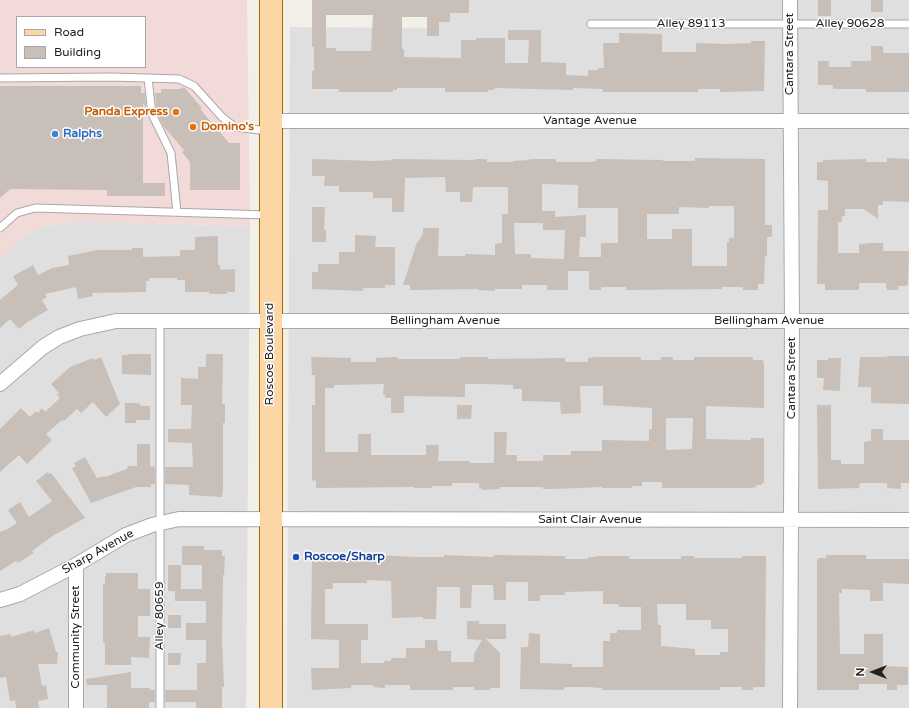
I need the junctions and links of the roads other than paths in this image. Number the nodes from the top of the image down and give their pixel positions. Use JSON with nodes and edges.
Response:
{"nodes":[{"id":1,"x":271,"y":0,"type":"edge"},
{"id":2,"x":790,"y":0,"type":"edge"},
{"id":3,"x":591,"y":24,"type":"dead end"},
{"id":4,"x":790,"y":24,"type":"junction"},
{"id":5,"x":909,"y":24,"type":"edge"},
{"id":6,"x":0,"y":78,"type":"edge"},
{"id":7,"x":148,"y":78,"type":"junction"},
{"id":8,"x":790,"y":121,"type":"junction"},
{"id":9,"x":909,"y":121,"type":"edge"},
{"id":10,"x":270,"y":126,"type":"junction"},
{"id":11,"x":177,"y":212,"type":"junction"},
{"id":12,"x":270,"y":215,"type":"junction"},
{"id":13,"x":0,"y":228,"type":"edge"},
{"id":14,"x":160,"y":321,"type":"junction"},
{"id":15,"x":270,"y":321,"type":"junction"},
{"id":16,"x":792,"y":321,"type":"junction"},
{"id":17,"x":909,"y":321,"type":"edge"},
{"id":18,"x":0,"y":384,"type":"edge"},
{"id":19,"x":272,"y":519,"type":"junction"},
{"id":20,"x":792,"y":520,"type":"junction"},
{"id":21,"x":909,"y":520,"type":"edge"},
{"id":22,"x":160,"y":523,"type":"junction"},
{"id":23,"x":76,"y":565,"type":"junction"},
{"id":24,"x":0,"y":600,"type":"edge"},
{"id":25,"x":76,"y":708,"type":"edge"},
{"id":26,"x":160,"y":708,"type":"edge"},
{"id":27,"x":271,"y":708,"type":"edge"},
{"id":28,"x":790,"y":708,"type":"edge"}],
"edges":[{"from":1,"to":10,"type":"main road","name":"Roscoe Boulevard"},
{"from":2,"to":4,"type":"street","name":"Cantara Street"},
{"from":3,"to":4,"type":"lane","name":"Alley 89113"},
{"from":4,"to":5,"type":"lane","name":"Alley 90628"},
{"from":4,"to":8,"type":"street","name":"Cantara Street"},
{"from":6,"to":7,"type":"lane"},
{"from":7,"to":10,"type":"lane"},
{"from":7,"to":11,"type":"lane"},
{"from":8,"to":9,"type":"street","name":"Vantage Avenue"},
{"from":8,"to":10,"type":"street","name":"Vantage Avenue"},
{"from":8,"to":16,"type":"street","name":"Cantara Street"},
{"from":10,"to":12,"type":"main road","name":"Roscoe Boulevard"},
{"from":11,"to":12,"type":"lane"},
{"from":11,"to":13,"type":"lane"},
{"from":12,"to":15,"type":"main road","name":"Roscoe Boulevard"},
{"from":14,"to":15,"type":"street","name":"Bellingham Avenue"},
{"from":14,"to":18,"type":"street","name":"Bellingham Avenue"},
{"from":14,"to":22,"type":"lane","name":"Alley 80659"},
{"from":15,"to":16,"type":"street","name":"Bellingham Avenue"},
{"from":15,"to":19,"type":"main road","name":"Roscoe Boulevard"},
{"from":16,"to":17,"type":"street","name":"Bellingham Avenue"},
{"from":16,"to":20,"type":"street","name":"Cantara Street"},
{"from":19,"to":20,"type":"street","name":"Saint Clair Avenue"},
{"from":19,"to":22,"type":"street","name":"Sharp Avenue"},
{"from":19,"to":27,"type":"main road","name":"Roscoe Boulevard"},
{"from":20,"to":21,"type":"street","name":"Saint Clair Avenue"},
{"from":20,"to":28,"type":"street","name":"Cantara Street"},
{"from":22,"to":23,"type":"street","name":"Sharp Avenue"},
{"from":22,"to":26,"type":"lane","name":"Alley 80659"},
{"from":23,"to":24,"type":"street","name":"Sharp Avenue"},
{"from":23,"to":25,"type":"street","name":"Community Street"}]}
